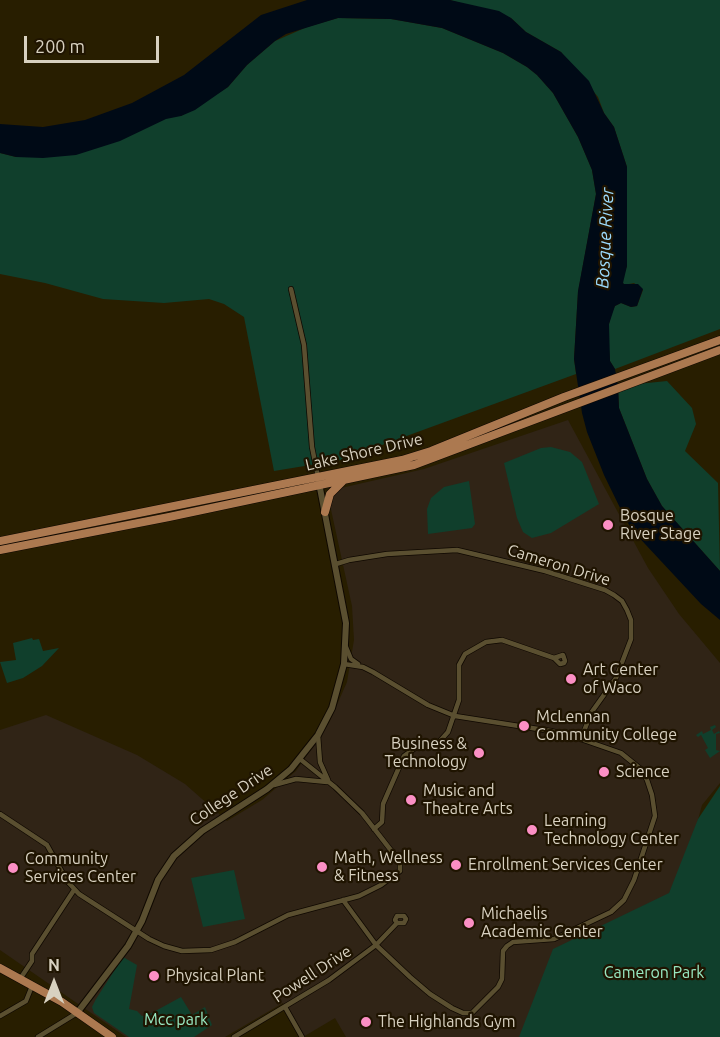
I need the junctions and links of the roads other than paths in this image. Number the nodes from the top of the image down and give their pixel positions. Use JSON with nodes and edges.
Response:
{"nodes":[{"id":1,"x":291,"y":289,"type":"dead end"},
{"id":2,"x":720,"y":340,"type":"edge"},
{"id":3,"x":720,"y":350,"type":"edge"},
{"id":4,"x":345,"y":480,"type":"junction"},
{"id":5,"x":318,"y":481,"type":"junction"},
{"id":6,"x":325,"y":512,"type":"junction"},
{"id":7,"x":0,"y":541,"type":"edge"},
{"id":8,"x":0,"y":550,"type":"edge"},
{"id":9,"x":336,"y":564,"type":"junction"},
{"id":10,"x":346,"y":647,"type":"junction"},
{"id":11,"x":554,"y":658,"type":"dead end"},
{"id":12,"x":344,"y":664,"type":"junction"},
{"id":13,"x":363,"y":667,"type":"junction"},
{"id":14,"x":454,"y":715,"type":"junction"},
{"id":15,"x":318,"y":735,"type":"junction"},
{"id":16,"x":581,"y":739,"type":"junction"},
{"id":17,"x":300,"y":759,"type":"junction"},
{"id":18,"x":330,"y":783,"type":"junction"},
{"id":19,"x":270,"y":786,"type":"junction"},
{"id":20,"x":0,"y":814,"type":"edge"},
{"id":21,"x":374,"y":829,"type":"junction"},
{"id":22,"x":74,"y":890,"type":"junction"},
{"id":23,"x":343,"y":900,"type":"junction"},
{"id":24,"x":397,"y":923,"type":"dead end"},
{"id":25,"x":137,"y":931,"type":"junction"},
{"id":26,"x":376,"y":945,"type":"junction"},
{"id":27,"x":0,"y":968,"type":"edge"},
{"id":28,"x":20,"y":979,"type":"junction"},
{"id":29,"x":32,"y":986,"type":"junction"},
{"id":30,"x":285,"y":1007,"type":"junction"},
{"id":31,"x":78,"y":1013,"type":"junction"},
{"id":32,"x":0,"y":1016,"type":"edge"},
{"id":33,"x":38,"y":1037,"type":"edge"},
{"id":34,"x":112,"y":1037,"type":"edge"},
{"id":35,"x":234,"y":1037,"type":"edge"},
{"id":36,"x":302,"y":1037,"type":"edge"}],
"edges":[{"from":1,"to":5,"type":"street"},
{"from":2,"to":5,"type":"main road","name":"Lake Shore Drive"},
{"from":3,"to":4,"type":"main road","name":"Lake Shore Drive"},
{"from":4,"to":5,"type":"main road","name":"Lake Shore Drive"},
{"from":4,"to":6,"type":"main road"},
{"from":5,"to":6,"type":"street","name":"College Drive"},
{"from":5,"to":7,"type":"main road","name":"Lake Shore Drive"},
{"from":5,"to":8,"type":"main road","name":"Lake Shore Drive"},
{"from":6,"to":9,"type":"street","name":"College Drive"},
{"from":9,"to":10,"type":"street","name":"College Drive"},
{"from":9,"to":16,"type":"street","name":"Cameron Drive"},
{"from":10,"to":12,"type":"street","name":"College Drive"},
{"from":10,"to":13,"type":"street"},
{"from":11,"to":14,"type":"street"},
{"from":12,"to":13,"type":"street"},
{"from":12,"to":15,"type":"street","name":"College Drive"},
{"from":13,"to":14,"type":"street"},
{"from":14,"to":16,"type":"street"},
{"from":14,"to":21,"type":"street"},
{"from":15,"to":17,"type":"street","name":"College Drive"},
{"from":15,"to":18,"type":"street"},
{"from":16,"to":26,"type":"street"},
{"from":17,"to":18,"type":"street"},
{"from":17,"to":19,"type":"street","name":"College Drive"},
{"from":18,"to":19,"type":"street"},
{"from":18,"to":21,"type":"street"},
{"from":19,"to":25,"type":"street","name":"College Drive"},
{"from":20,"to":22,"type":"street"},
{"from":21,"to":23,"type":"street"},
{"from":22,"to":25,"type":"street"},
{"from":22,"to":28,"type":"street"},
{"from":23,"to":25,"type":"street"},
{"from":23,"to":26,"type":"street"},
{"from":24,"to":26,"type":"street","name":"Powell Drive"},
{"from":25,"to":31,"type":"street","name":"College Drive"},
{"from":26,"to":30,"type":"street","name":"Powell Drive"},
{"from":27,"to":28,"type":"main road"},
{"from":28,"to":29,"type":"main road"},
{"from":29,"to":31,"type":"main road"},
{"from":29,"to":32,"type":"street"},
{"from":30,"to":35,"type":"street","name":"Powell Drive"},
{"from":30,"to":36,"type":"street"},
{"from":31,"to":33,"type":"street"},
{"from":31,"to":34,"type":"main road"}]}
